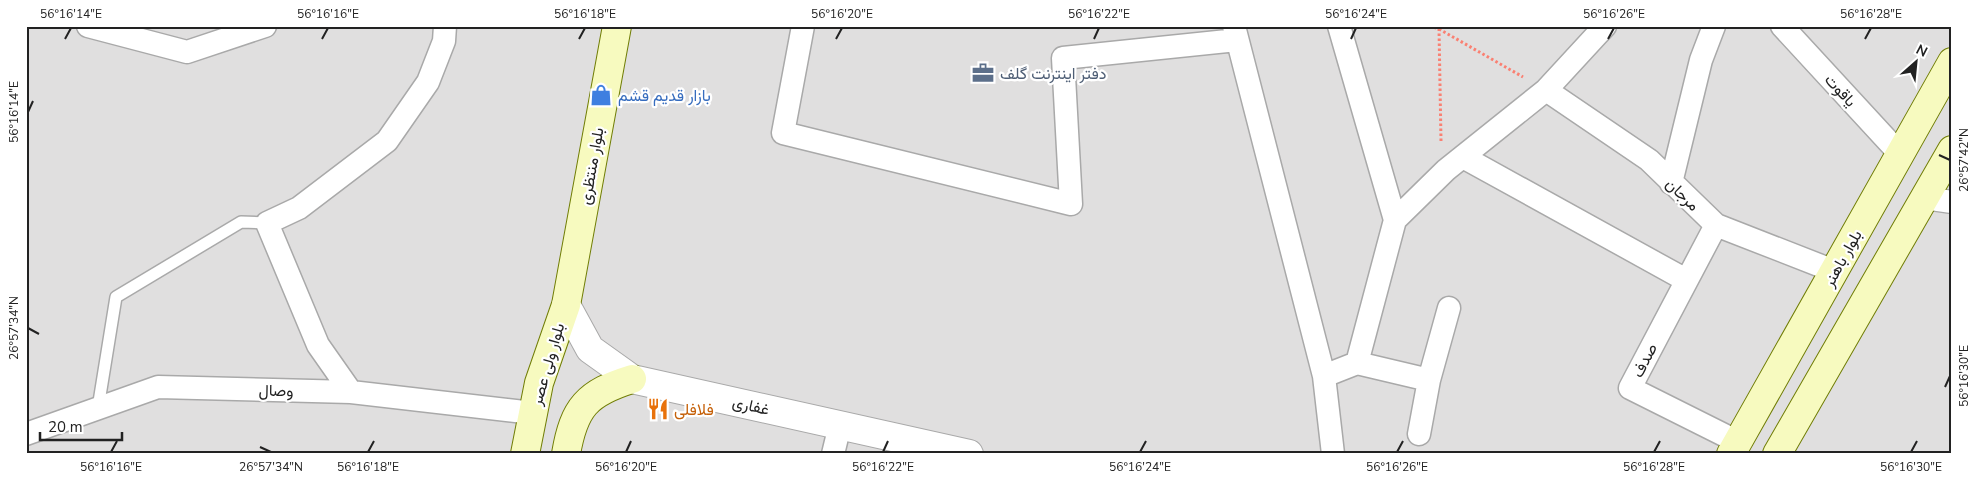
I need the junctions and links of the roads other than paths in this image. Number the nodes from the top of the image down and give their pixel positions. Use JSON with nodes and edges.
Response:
{"nodes":[{"id":1,"x":88,"y":26,"type":"edge"},
{"id":2,"x":265,"y":26,"type":"edge"},
{"id":3,"x":445,"y":26,"type":"edge"},
{"id":4,"x":617,"y":26,"type":"edge"},
{"id":5,"x":803,"y":26,"type":"edge"},
{"id":6,"x":1339,"y":26,"type":"edge"},
{"id":7,"x":1605,"y":26,"type":"edge"},
{"id":8,"x":1714,"y":26,"type":"edge"},
{"id":9,"x":1782,"y":26,"type":"edge"},
{"id":10,"x":1235,"y":33,"type":"edge"},
{"id":11,"x":1952,"y":62,"type":"edge"},
{"id":12,"x":1546,"y":90,"type":"junction"},
{"id":13,"x":1952,"y":150,"type":"edge"},
{"id":14,"x":1900,"y":154,"type":"junction"},
{"id":15,"x":1462,"y":157,"type":"junction"},
{"id":16,"x":1671,"y":183,"type":"junction"},
{"id":17,"x":1924,"y":198,"type":"junction"},
{"id":18,"x":1952,"y":202,"type":"edge"},
{"id":19,"x":1394,"y":220,"type":"junction"},
{"id":20,"x":267,"y":223,"type":"junction"},
{"id":21,"x":1716,"y":225,"type":"junction"},
{"id":22,"x":1834,"y":271,"type":"junction"},
{"id":23,"x":1686,"y":280,"type":"junction"},
{"id":24,"x":566,"y":305,"type":"junction"},
{"id":25,"x":1448,"y":308,"type":"dead end"},
{"id":26,"x":1357,"y":363,"type":"junction"},
{"id":27,"x":1324,"y":376,"type":"junction"},
{"id":28,"x":632,"y":379,"type":"junction"},
{"id":29,"x":1429,"y":380,"type":"junction"},
{"id":30,"x":351,"y":392,"type":"junction"},
{"id":31,"x":98,"y":408,"type":"junction"},
{"id":32,"x":533,"y":413,"type":"junction"},
{"id":33,"x":840,"y":425,"type":"junction"},
{"id":34,"x":26,"y":434,"type":"edge"},
{"id":35,"x":1419,"y":434,"type":"dead end"},
{"id":36,"x":1734,"y":448,"type":"edge"},
{"id":37,"x":526,"y":454,"type":"edge"},
{"id":38,"x":566,"y":454,"type":"edge"},
{"id":39,"x":833,"y":454,"type":"edge"},
{"id":40,"x":969,"y":454,"type":"edge"},
{"id":41,"x":1333,"y":454,"type":"edge"},
{"id":42,"x":1777,"y":454,"type":"edge"}],
"edges":[{"from":1,"to":2,"type":"street"},
{"from":3,"to":20,"type":"street"},
{"from":4,"to":24,"type":"main road","name":"بلوار منتظری"},
{"from":5,"to":10,"type":"street"},
{"from":6,"to":19,"type":"street"},
{"from":7,"to":12,"type":"street"},
{"from":8,"to":16,"type":"street"},
{"from":9,"to":14,"type":"street","name":"یاقوت"},
{"from":10,"to":27,"type":"street"},
{"from":11,"to":14,"type":"main road","name":"بلوار باهنر"},
{"from":12,"to":15,"type":"street"},
{"from":12,"to":16,"type":"street","name":"مرجان"},
{"from":13,"to":17,"type":"main road"},
{"from":14,"to":22,"type":"main road","name":"بلوار باهنر"},
{"from":15,"to":19,"type":"street"},
{"from":15,"to":23,"type":"street"},
{"from":16,"to":21,"type":"street","name":"مرجان"},
{"from":17,"to":18,"type":"street"},
{"from":17,"to":42,"type":"main road"},
{"from":19,"to":26,"type":"street"},
{"from":20,"to":30,"type":"street"},
{"from":20,"to":31,"type":"lane"},
{"from":21,"to":22,"type":"street","name":"مرجان"},
{"from":21,"to":23,"type":"street","name":"صدف"},
{"from":22,"to":36,"type":"main road","name":"بلوار باهنر"},
{"from":23,"to":36,"type":"street","name":"صدف"},
{"from":24,"to":28,"type":"street","name":"غفاری"},
{"from":24,"to":32,"type":"main road","name":"بلوار ولی عصر"},
{"from":25,"to":29,"type":"street"},
{"from":26,"to":27,"type":"street"},
{"from":26,"to":29,"type":"street"},
{"from":27,"to":41,"type":"street"},
{"from":28,"to":33,"type":"street","name":"غفاری"},
{"from":28,"to":38,"type":"main road"},
{"from":29,"to":35,"type":"street"},
{"from":30,"to":31,"type":"street","name":"وصال"},
{"from":30,"to":32,"type":"street","name":"وصال"},
{"from":31,"to":34,"type":"street","name":"وصال"},
{"from":32,"to":37,"type":"main road","name":"بلوار ولی عصر"},
{"from":33,"to":39,"type":"street"},
{"from":33,"to":40,"type":"street","name":"غفاری"}]}
